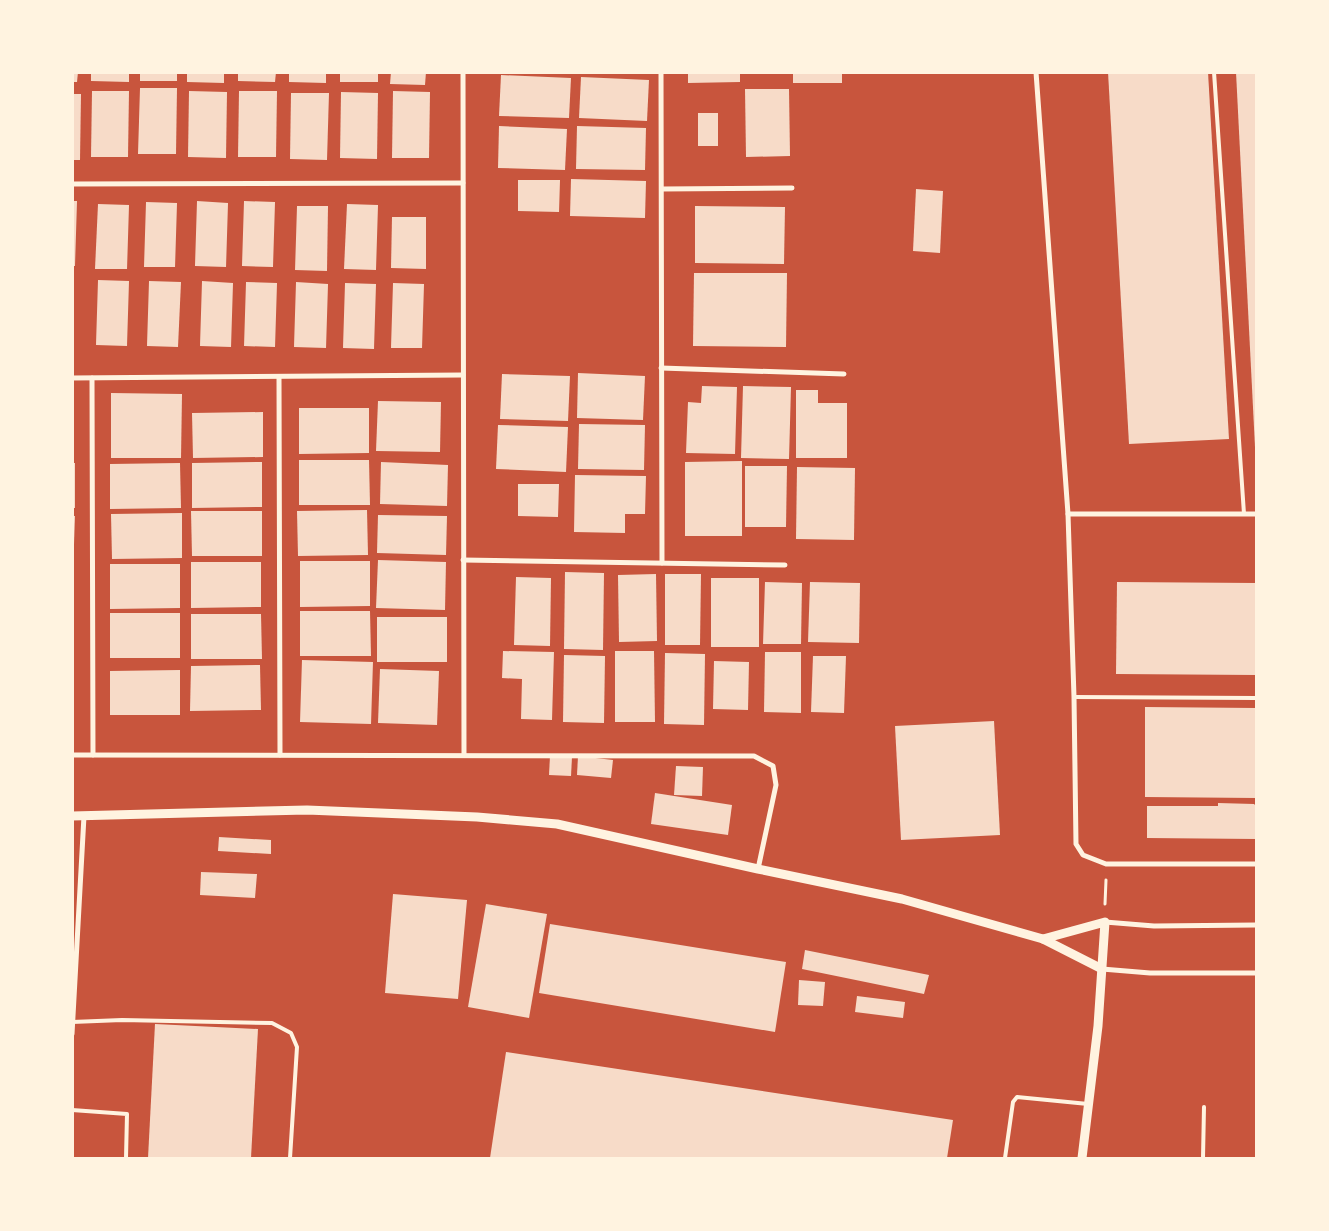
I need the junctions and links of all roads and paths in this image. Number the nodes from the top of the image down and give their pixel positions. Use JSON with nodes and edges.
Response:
{"nodes":[{"id":1,"x":463,"y":72,"type":"edge"},
{"id":2,"x":661,"y":72,"type":"edge"},
{"id":3,"x":1036,"y":72,"type":"edge"},
{"id":4,"x":1214,"y":72,"type":"edge"},
{"id":5,"x":464,"y":183,"type":"junction"},
{"id":6,"x":72,"y":184,"type":"edge"},
{"id":7,"x":792,"y":188,"type":"dead end"},
{"id":8,"x":662,"y":190,"type":"junction"},
{"id":9,"x":661,"y":368,"type":"junction"},
{"id":10,"x":844,"y":374,"type":"dead end"},
{"id":11,"x":463,"y":375,"type":"junction"},
{"id":12,"x":279,"y":377,"type":"junction"},
{"id":13,"x":72,"y":378,"type":"edge"},
{"id":14,"x":92,"y":378,"type":"junction"},
{"id":15,"x":1068,"y":514,"type":"junction"},
{"id":16,"x":1244,"y":514,"type":"junction"},
{"id":17,"x":1256,"y":514,"type":"edge"},
{"id":18,"x":463,"y":560,"type":"junction"},
{"id":19,"x":662,"y":563,"type":"junction"},
{"id":20,"x":785,"y":565,"type":"dead end"},
{"id":21,"x":1074,"y":696,"type":"junction"},
{"id":22,"x":1256,"y":698,"type":"edge"},
{"id":23,"x":464,"y":754,"type":"junction"},
{"id":24,"x":72,"y":755,"type":"edge"},
{"id":25,"x":93,"y":755,"type":"junction"},
{"id":26,"x":280,"y":755,"type":"junction"},
{"id":27,"x":72,"y":816,"type":"edge"},
{"id":28,"x":84,"y":816,"type":"junction"},
{"id":29,"x":1106,"y":864,"type":"junction"},
{"id":30,"x":1256,"y":864,"type":"edge"},
{"id":31,"x":758,"y":869,"type":"junction"},
{"id":32,"x":1105,"y":922,"type":"junction"},
{"id":33,"x":1256,"y":925,"type":"edge"},
{"id":34,"x":1043,"y":939,"type":"junction"},
{"id":35,"x":1102,"y":969,"type":"junction"},
{"id":36,"x":1256,"y":973,"type":"edge"},
{"id":37,"x":73,"y":1022,"type":"edge"},
{"id":38,"x":72,"y":1034,"type":"edge"},
{"id":39,"x":1088,"y":1104,"type":"junction"},
{"id":40,"x":1204,"y":1107,"type":"dead end"},
{"id":41,"x":72,"y":1110,"type":"edge"},
{"id":42,"x":126,"y":1158,"type":"edge"},
{"id":43,"x":290,"y":1158,"type":"edge"},
{"id":44,"x":1004,"y":1158,"type":"edge"},
{"id":45,"x":1082,"y":1158,"type":"edge"},
{"id":46,"x":1203,"y":1158,"type":"edge"}],
"edges":[{"from":1,"to":5,"type":"street"},
{"from":2,"to":8,"type":"street"},
{"from":3,"to":15,"type":"street"},
{"from":4,"to":16,"type":"lane"},
{"from":5,"to":6,"type":"street"},
{"from":5,"to":11,"type":"street"},
{"from":7,"to":8,"type":"street"},
{"from":8,"to":9,"type":"street"},
{"from":9,"to":10,"type":"street"},
{"from":9,"to":19,"type":"street"},
{"from":11,"to":12,"type":"street"},
{"from":11,"to":18,"type":"street"},
{"from":12,"to":14,"type":"street"},
{"from":12,"to":26,"type":"street"},
{"from":13,"to":14,"type":"street"},
{"from":14,"to":25,"type":"street"},
{"from":15,"to":16,"type":"street"},
{"from":15,"to":21,"type":"street"},
{"from":16,"to":17,"type":"street"},
{"from":18,"to":19,"type":"street"},
{"from":18,"to":23,"type":"street"},
{"from":19,"to":20,"type":"street"},
{"from":21,"to":22,"type":"lane"},
{"from":21,"to":29,"type":"street"},
{"from":23,"to":26,"type":"street"},
{"from":23,"to":31,"type":"street"},
{"from":24,"to":25,"type":"street"},
{"from":25,"to":26,"type":"street"},
{"from":27,"to":28,"type":"street"},
{"from":28,"to":31,"type":"street"},
{"from":28,"to":37,"type":"street"},
{"from":29,"to":30,"type":"street"},
{"from":29,"to":32,"type":"path"},
{"from":31,"to":34,"type":"street"},
{"from":32,"to":33,"type":"street"},
{"from":32,"to":34,"type":"street"},
{"from":32,"to":35,"type":"street"},
{"from":34,"to":35,"type":"street"},
{"from":35,"to":36,"type":"street"},
{"from":35,"to":39,"type":"street"},
{"from":37,"to":38,"type":"street"},
{"from":37,"to":43,"type":"lane"},
{"from":39,"to":44,"type":"lane"},
{"from":39,"to":45,"type":"street"},
{"from":40,"to":46,"type":"lane"},
{"from":41,"to":42,"type":"lane"}]}
